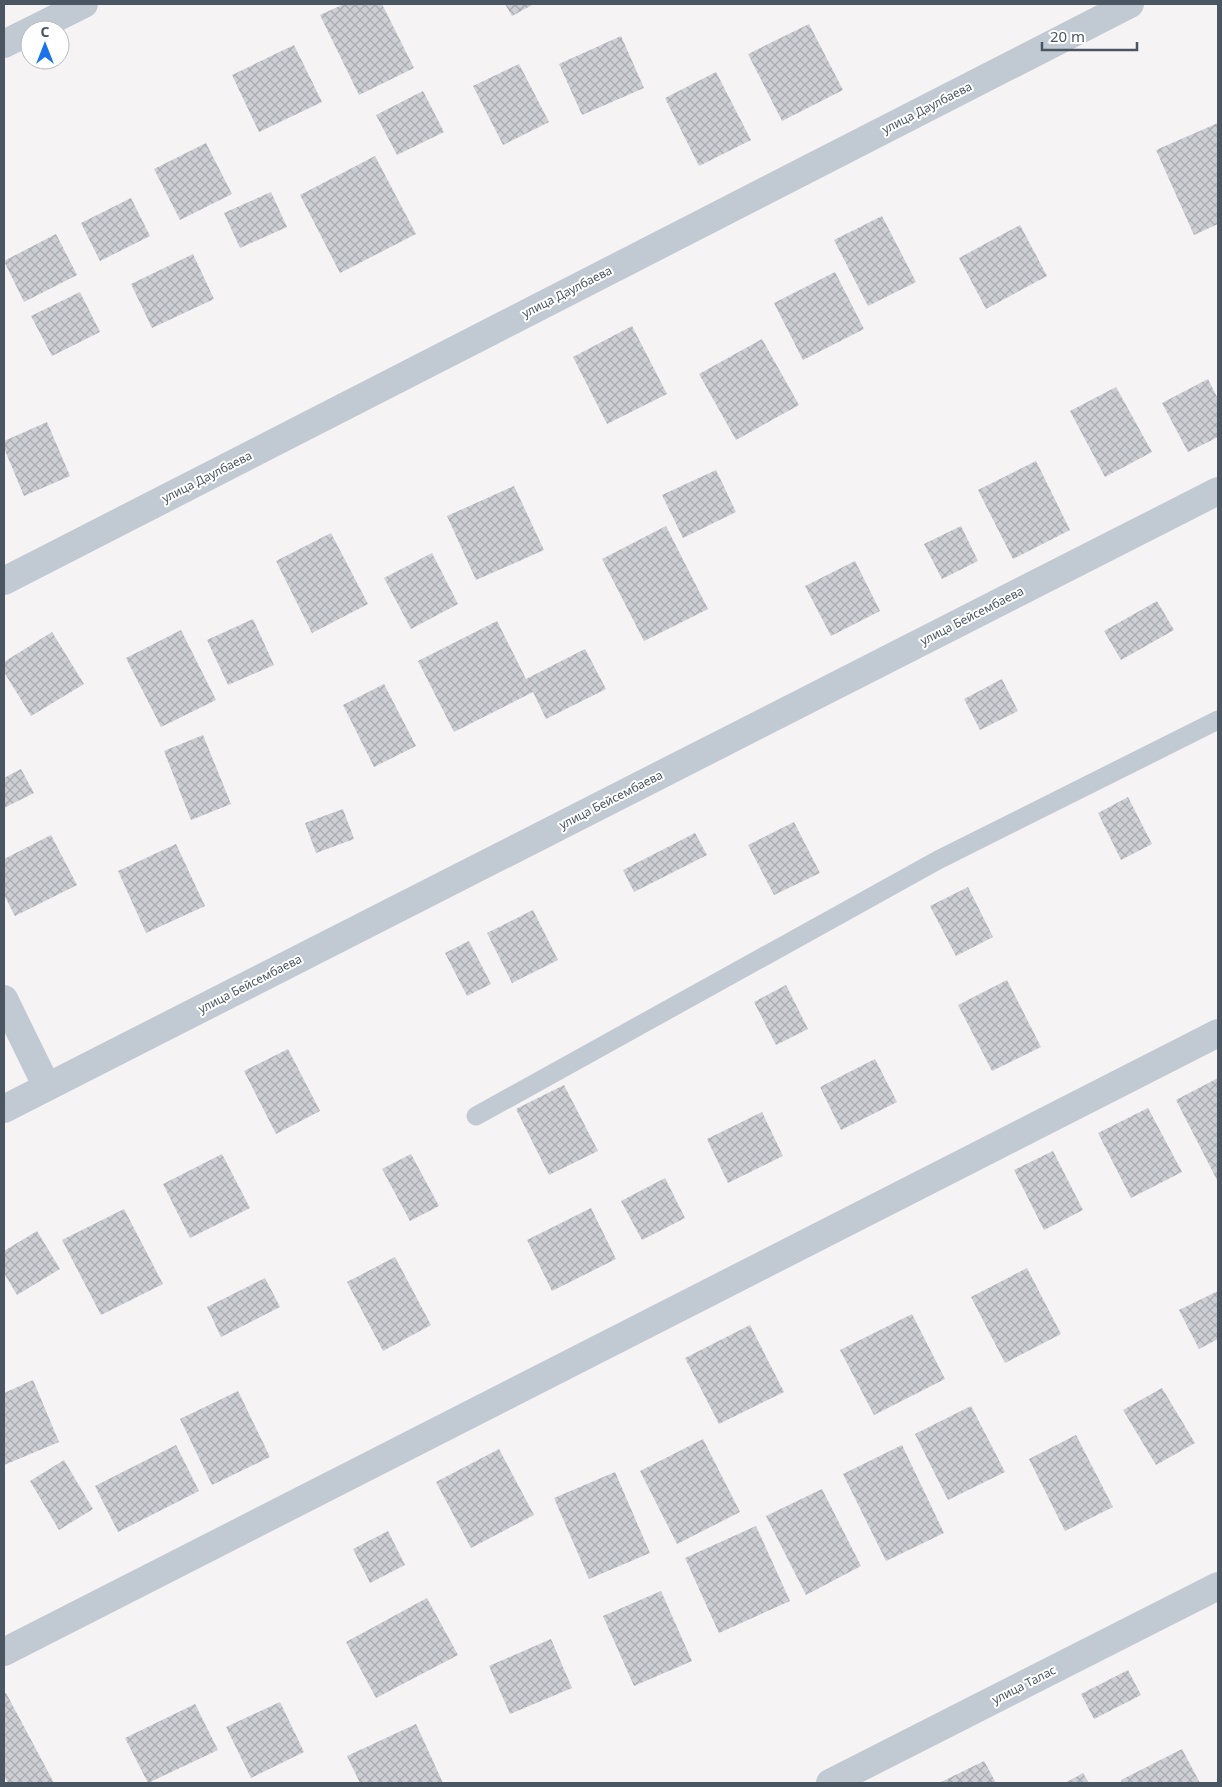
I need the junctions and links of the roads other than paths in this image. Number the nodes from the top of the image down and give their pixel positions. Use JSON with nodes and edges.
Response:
{"nodes":[{"id":1,"x":84,"y":4,"type":"edge"},
{"id":2,"x":1130,"y":4,"type":"edge"},
{"id":3,"x":51,"y":20,"type":"edge"},
{"id":4,"x":20,"y":36,"type":"edge"},
{"id":5,"x":4,"y":44,"type":"edge"},
{"id":6,"x":1218,"y":491,"type":"edge"},
{"id":7,"x":4,"y":581,"type":"edge"},
{"id":8,"x":1218,"y":720,"type":"edge"},
{"id":9,"x":4,"y":999,"type":"edge"},
{"id":10,"x":1218,"y":1033,"type":"edge"},
{"id":11,"x":47,"y":1087,"type":"junction"},
{"id":12,"x":4,"y":1109,"type":"edge"},
{"id":13,"x":476,"y":1116,"type":"dead end"},
{"id":14,"x":1218,"y":1586,"type":"edge"},
{"id":15,"x":4,"y":1652,"type":"edge"},
{"id":16,"x":830,"y":1783,"type":"edge"}],
"edges":[{"from":1,"to":3,"type":"street"},
{"from":2,"to":7,"type":"street","name":"улица Даулбаева"},
{"from":4,"to":5,"type":"street"},
{"from":6,"to":11,"type":"street","name":"улица Бейсембаева"},
{"from":8,"to":13,"type":"lane"},
{"from":9,"to":11,"type":"street"},
{"from":10,"to":15,"type":"street"},
{"from":11,"to":12,"type":"street","name":"улица Бейсембаева"},
{"from":14,"to":16,"type":"street","name":"улица Талас"}]}
